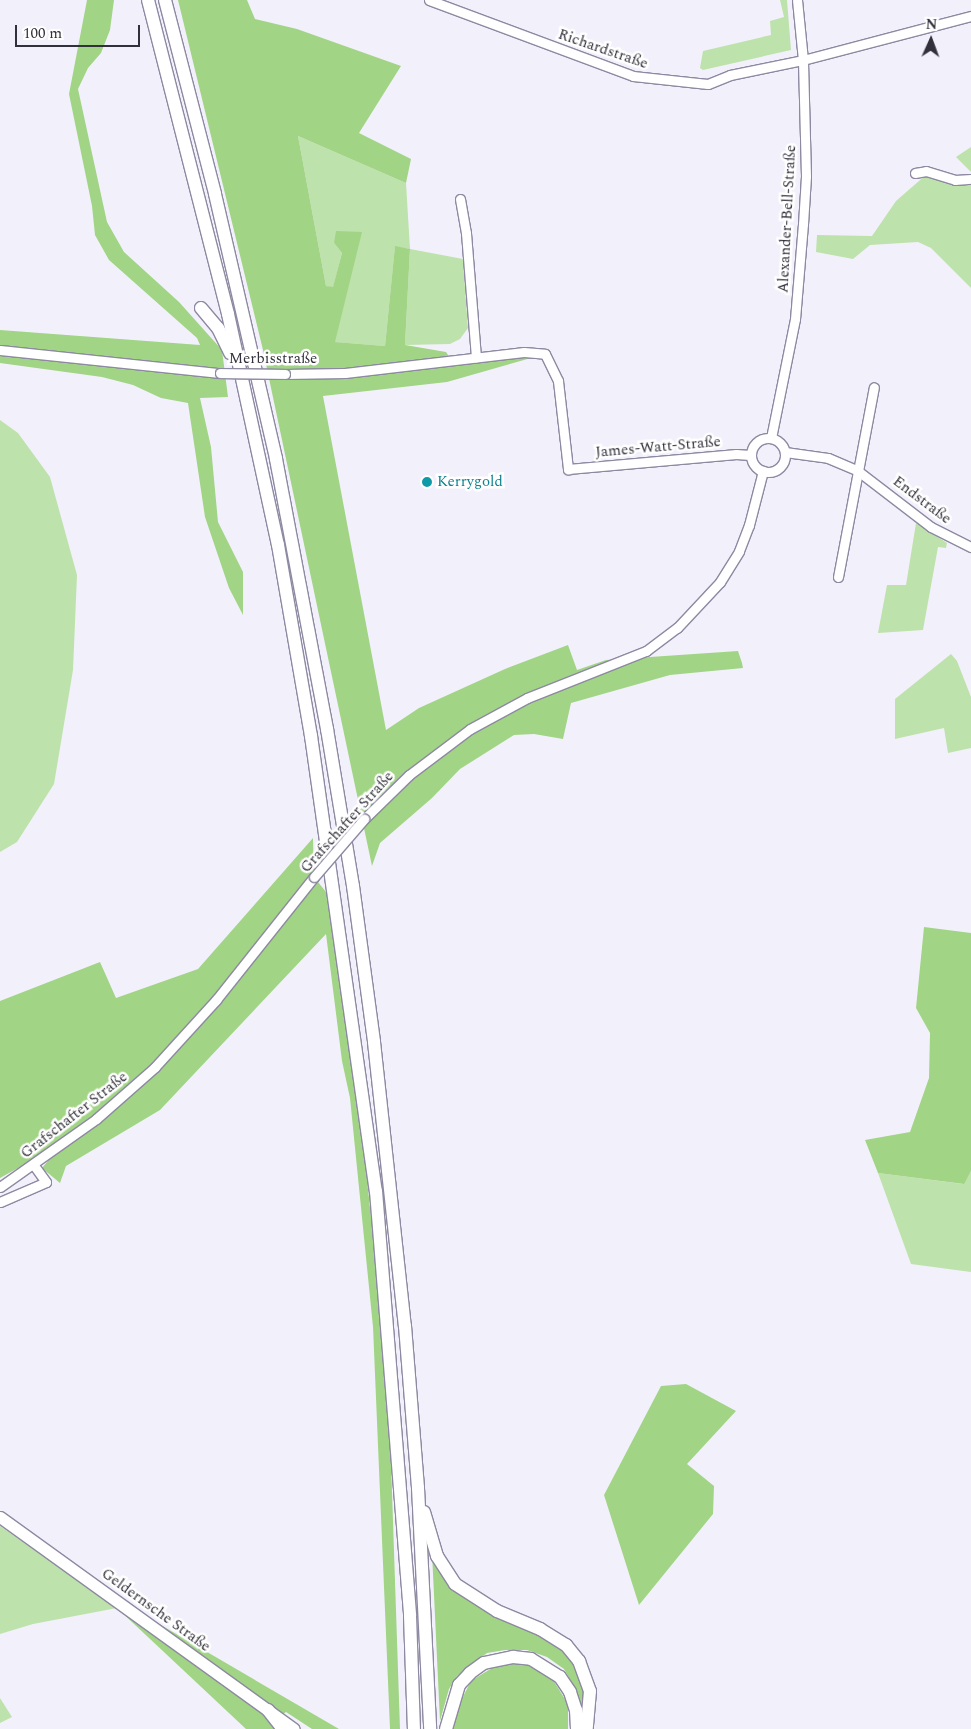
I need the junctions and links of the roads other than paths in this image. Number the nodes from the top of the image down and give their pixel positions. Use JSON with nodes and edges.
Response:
{"nodes":[{"id":1,"x":148,"y":0,"type":"edge"},
{"id":2,"x":165,"y":0,"type":"edge"},
{"id":3,"x":429,"y":0,"type":"edge"},
{"id":4,"x":797,"y":0,"type":"edge"},
{"id":5,"x":971,"y":16,"type":"edge"},
{"id":6,"x":803,"y":60,"type":"junction"},
{"id":7,"x":915,"y":173,"type":"dead end"},
{"id":8,"x":971,"y":179,"type":"edge"},
{"id":9,"x":460,"y":199,"type":"dead end"},
{"id":10,"x":201,"y":308,"type":"dead end"},
{"id":11,"x":0,"y":350,"type":"edge"},
{"id":12,"x":476,"y":358,"type":"junction"},
{"id":13,"x":874,"y":387,"type":"dead end"},
{"id":14,"x":250,"y":423,"type":"junction"},
{"id":15,"x":771,"y":438,"type":"junction"},
{"id":16,"x":785,"y":452,"type":"junction"},
{"id":17,"x":750,"y":455,"type":"junction"},
{"id":18,"x":568,"y":469,"type":"joint"},
{"id":19,"x":858,"y":471,"type":"junction"},
{"id":20,"x":763,"y":472,"type":"junction"},
{"id":21,"x":971,"y":548,"type":"edge"},
{"id":22,"x":838,"y":577,"type":"dead end"},
{"id":23,"x":33,"y":1164,"type":"junction"},
{"id":24,"x":0,"y":1187,"type":"edge"},
{"id":25,"x":0,"y":1202,"type":"edge"},
{"id":26,"x":418,"y":1488,"type":"junction"},
{"id":27,"x":0,"y":1517,"type":"edge"},
{"id":28,"x":268,"y":1710,"type":"junction"},
{"id":29,"x":284,"y":1729,"type":"edge"},
{"id":30,"x":294,"y":1729,"type":"edge"},
{"id":31,"x":414,"y":1729,"type":"edge"},
{"id":32,"x":430,"y":1729,"type":"edge"},
{"id":33,"x":446,"y":1729,"type":"edge"},
{"id":34,"x":577,"y":1729,"type":"edge"},
{"id":35,"x":587,"y":1729,"type":"edge"}],
"edges":[{"from":1,"to":14,"type":"highway"},
{"from":2,"to":26,"type":"highway"},
{"from":3,"to":6,"type":"street","name":"Richardstraße"},
{"from":4,"to":6,"type":"street","name":"Alexander-Bell-Straße"},
{"from":5,"to":6,"type":"street","name":"Richardstraße"},
{"from":6,"to":15,"type":"street","name":"Alexander-Bell-Straße"},
{"from":7,"to":8,"type":"street"},
{"from":9,"to":12,"type":"street"},
{"from":10,"to":14,"type":"highway"},
{"from":11,"to":12,"type":"street","name":"Merbisstraße","bridge":true},
{"from":12,"to":18,"type":"street","name":"Merbisstraße"},
{"from":13,"to":19,"type":"street"},
{"from":14,"to":31,"type":"highway"},
{"from":15,"to":16,"type":"street"},
{"from":15,"to":17,"type":"street"},
{"from":16,"to":19,"type":"street","name":"Endstraße"},
{"from":16,"to":20,"type":"street"},
{"from":17,"to":18,"type":"street","name":"James-Watt-Straße"},
{"from":17,"to":20,"type":"street"},
{"from":19,"to":21,"type":"street","name":"Endstraße"},
{"from":19,"to":22,"type":"street"},
{"from":20,"to":23,"type":"street","name":"Grafschafter Straße","bridge":true},
{"from":23,"to":24,"type":"street","name":"Grafschafter Straße"},
{"from":23,"to":25,"type":"street"},
{"from":26,"to":32,"type":"highway"},
{"from":26,"to":35,"type":"highway"},
{"from":27,"to":28,"type":"main road","name":"Geldernsche Straße"},
{"from":28,"to":29,"type":"highway"},
{"from":28,"to":30,"type":"main road","name":"Geldernsche Straße"},
{"from":33,"to":34,"type":"highway"}]}
